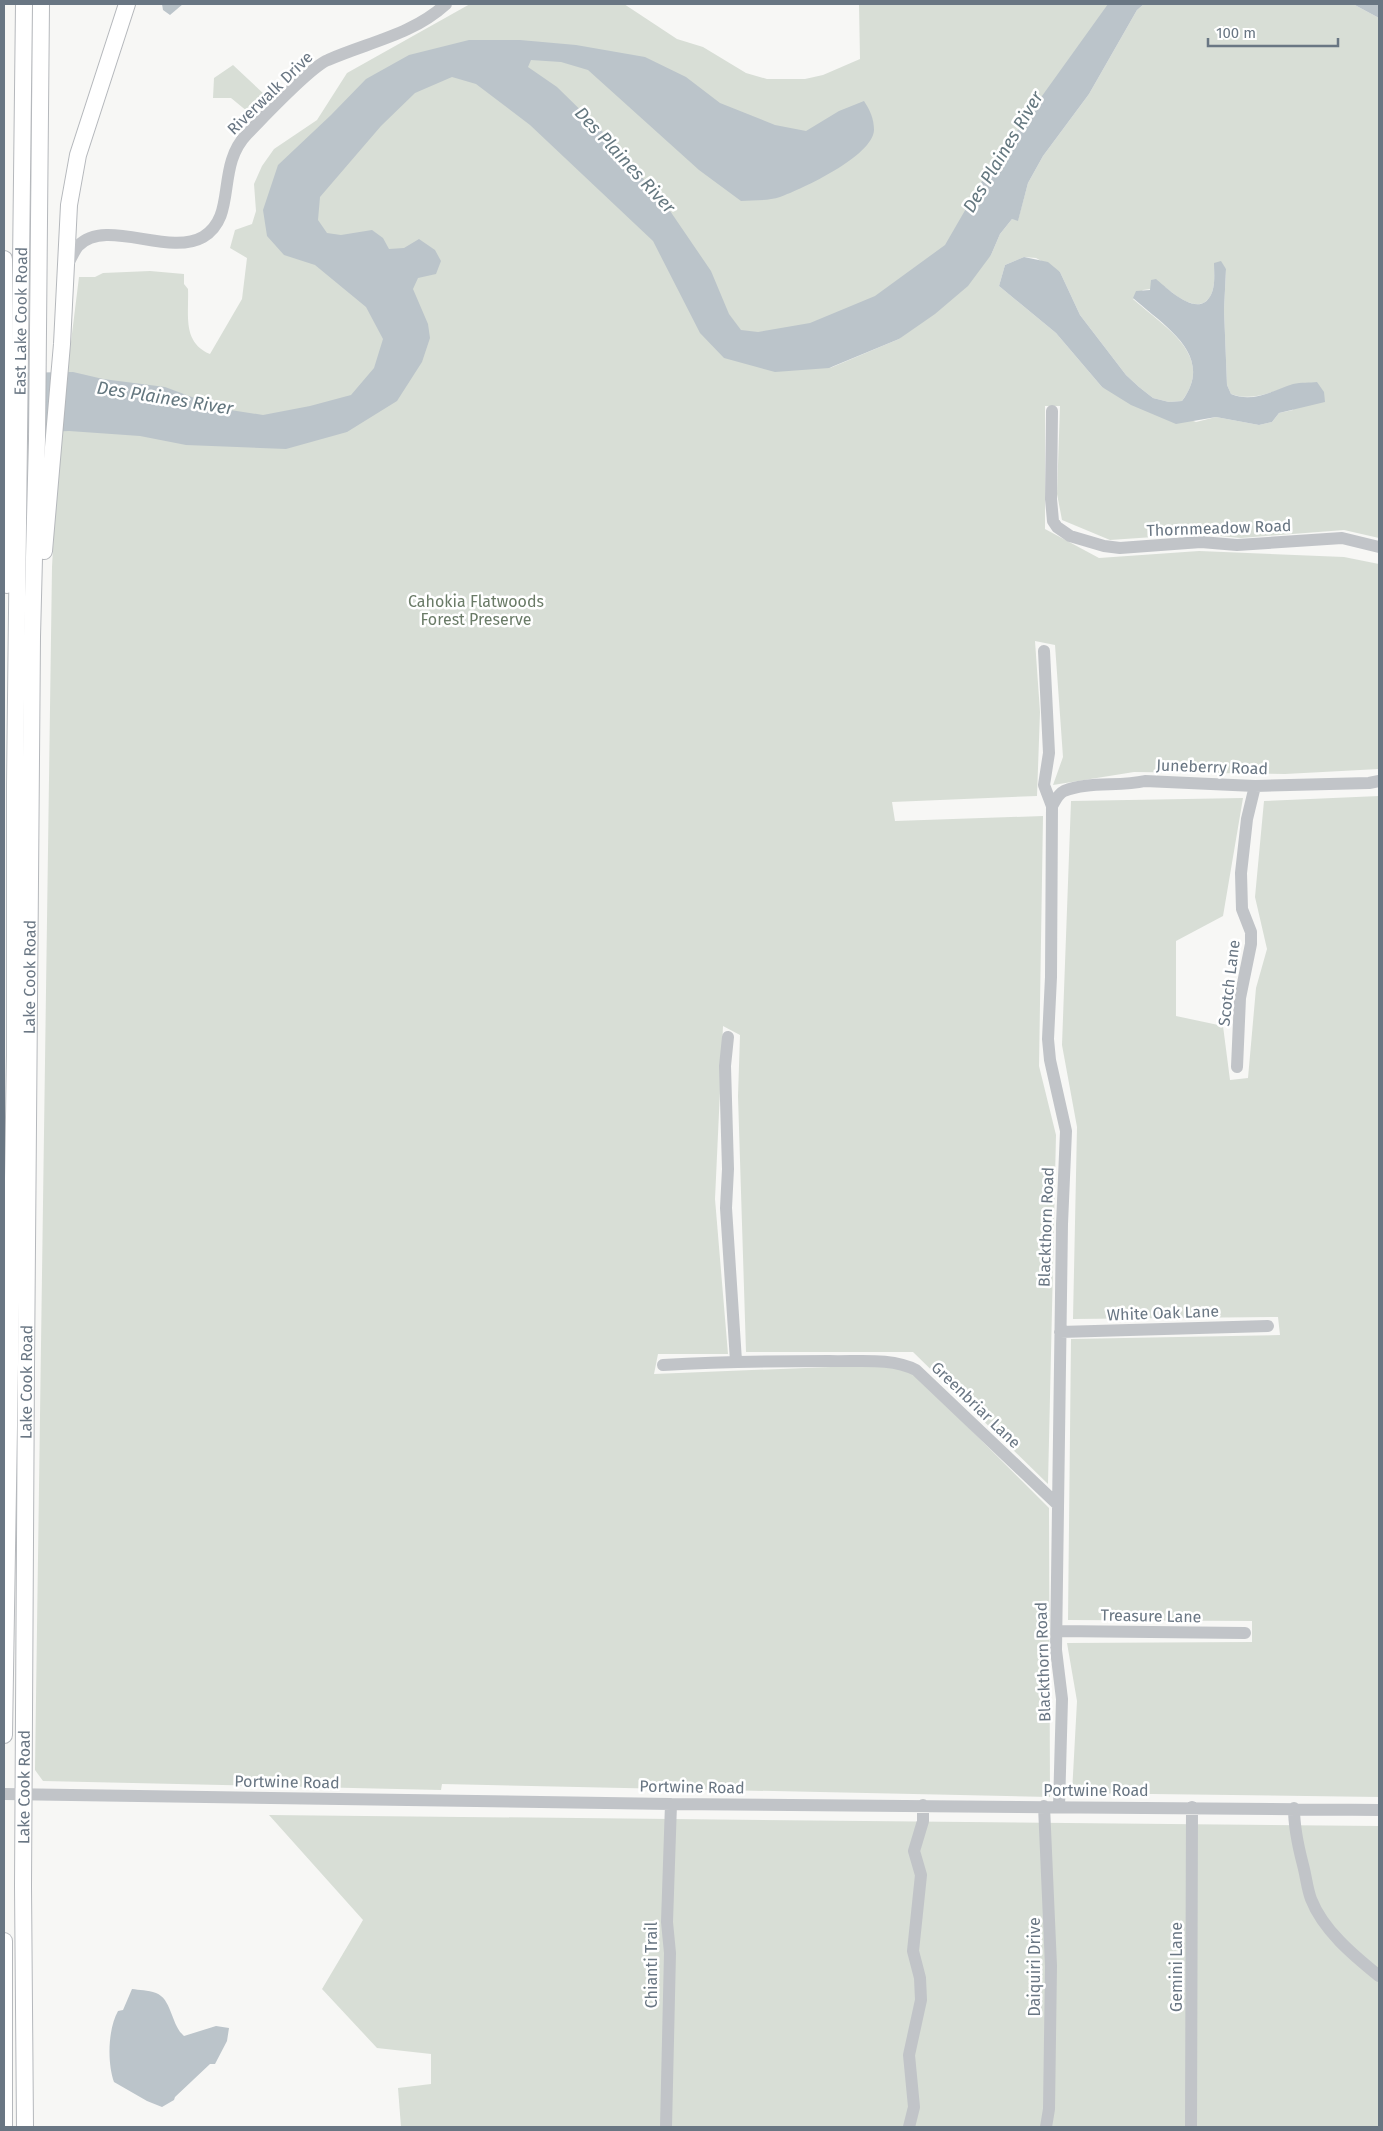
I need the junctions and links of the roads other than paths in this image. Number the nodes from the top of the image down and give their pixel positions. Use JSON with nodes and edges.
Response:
{"nodes":[{"id":1,"x":24,"y":4,"type":"edge"},
{"id":2,"x":41,"y":4,"type":"edge"},
{"id":3,"x":446,"y":4,"type":"edge"},
{"id":4,"x":128,"y":8,"type":"edge"},
{"id":5,"x":4,"y":259,"type":"edge"},
{"id":6,"x":66,"y":269,"type":"junction"},
{"id":7,"x":13,"y":362,"type":"edge"},
{"id":8,"x":1052,"y":411,"type":"dead end"},
{"id":9,"x":45,"y":439,"type":"junction"},
{"id":10,"x":1379,"y":547,"type":"edge"},
{"id":11,"x":24,"y":638,"type":"junction"},
{"id":12,"x":1044,"y":651,"type":"dead end"},
{"id":13,"x":1379,"y":781,"type":"edge"},
{"id":14,"x":1255,"y":786,"type":"junction"},
{"id":15,"x":1052,"y":806,"type":"junction"},
{"id":16,"x":728,"y":1037,"type":"dead end"},
{"id":17,"x":1237,"y":1067,"type":"dead end"},
{"id":18,"x":1268,"y":1326,"type":"dead end"},
{"id":19,"x":1060,"y":1332,"type":"junction"},
{"id":20,"x":736,"y":1361,"type":"junction"},
{"id":21,"x":663,"y":1365,"type":"dead end"},
{"id":22,"x":1058,"y":1505,"type":"junction"},
{"id":23,"x":1057,"y":1631,"type":"junction"},
{"id":24,"x":1245,"y":1634,"type":"dead end"},
{"id":25,"x":4,"y":1735,"type":"edge"},
{"id":26,"x":4,"y":1794,"type":"edge"},
{"id":27,"x":24,"y":1794,"type":"junction"},
{"id":28,"x":671,"y":1804,"type":"junction"},
{"id":29,"x":923,"y":1806,"type":"junction"},
{"id":30,"x":1044,"y":1806,"type":"junction"},
{"id":31,"x":1192,"y":1806,"type":"junction"},
{"id":32,"x":1059,"y":1807,"type":"junction"},
{"id":33,"x":1294,"y":1808,"type":"junction"},
{"id":34,"x":1379,"y":1810,"type":"edge"},
{"id":35,"x":4,"y":1941,"type":"edge"},
{"id":36,"x":1379,"y":1976,"type":"edge"},
{"id":37,"x":4,"y":2127,"type":"edge"},
{"id":38,"x":25,"y":2127,"type":"edge"},
{"id":39,"x":666,"y":2127,"type":"edge"},
{"id":40,"x":909,"y":2127,"type":"edge"},
{"id":41,"x":1046,"y":2127,"type":"edge"},
{"id":42,"x":1191,"y":2127,"type":"edge"}],
"edges":[{"from":1,"to":7,"type":"main road","name":"East Lake Cook Road"},
{"from":2,"to":9,"type":"main road","name":"East Lake Cook Road"},
{"from":3,"to":6,"type":"street","name":"Riverwalk Drive"},
{"from":4,"to":6,"type":"main road"},
{"from":5,"to":7,"type":"main road"},
{"from":6,"to":9,"type":"main road"},
{"from":7,"to":11,"type":"main road"},
{"from":8,"to":10,"type":"street","name":"Thornmeadow Road"},
{"from":9,"to":11,"type":"main road"},
{"from":11,"to":25,"type":"main road","name":"Lake Cook Road"},
{"from":11,"to":27,"type":"main road","name":"Lake Cook Road"},
{"from":12,"to":15,"type":"street","name":"Blackthorn Road"},
{"from":13,"to":14,"type":"street","name":"Juneberry Road"},
{"from":14,"to":15,"type":"street","name":"Juneberry Road"},
{"from":14,"to":17,"type":"street","name":"Scotch Lane"},
{"from":15,"to":19,"type":"street","name":"Blackthorn Road"},
{"from":16,"to":20,"type":"street"},
{"from":18,"to":19,"type":"street","name":"White Oak Lane"},
{"from":19,"to":22,"type":"street","name":"Blackthorn Road"},
{"from":20,"to":21,"type":"street","name":"Greenbriar Lane"},
{"from":20,"to":22,"type":"street","name":"Greenbriar Lane"},
{"from":22,"to":23,"type":"street","name":"Blackthorn Road"},
{"from":23,"to":24,"type":"street","name":"Treasure Lane"},
{"from":23,"to":32,"type":"street","name":"Blackthorn Road"},
{"from":26,"to":27,"type":"street","name":"Portwine Road"},
{"from":27,"to":28,"type":"street","name":"Portwine Road"},
{"from":27,"to":38,"type":"main road","name":"Lake Cook Road"},
{"from":28,"to":29,"type":"street","name":"Portwine Road"},
{"from":28,"to":39,"type":"street","name":"Chianti Trail"},
{"from":29,"to":30,"type":"street","name":"Portwine Road"},
{"from":29,"to":40,"type":"street"},
{"from":30,"to":32,"type":"street","name":"Portwine Road"},
{"from":30,"to":41,"type":"street","name":"Daiquiri Drive"},
{"from":31,"to":32,"type":"street","name":"Portwine Road"},
{"from":31,"to":33,"type":"street","name":"Portwine Road"},
{"from":31,"to":42,"type":"street","name":"Gemini Lane"},
{"from":33,"to":34,"type":"street","name":"Portwine Road"},
{"from":33,"to":36,"type":"street"},
{"from":35,"to":37,"type":"main road"}]}
